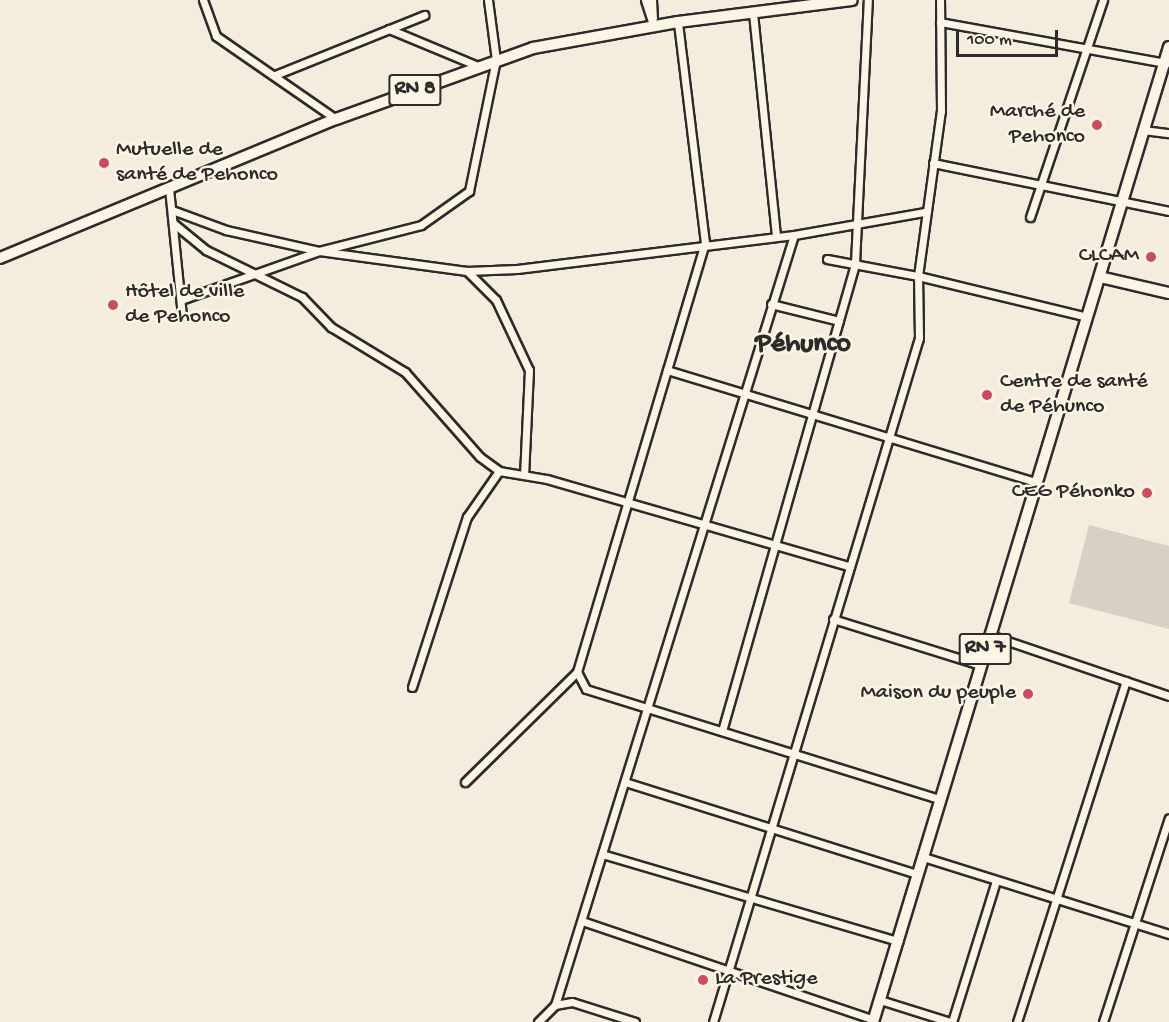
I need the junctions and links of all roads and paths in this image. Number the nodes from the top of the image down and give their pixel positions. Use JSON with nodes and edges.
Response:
{"nodes":[{"id":1,"x":203,"y":0,"type":"edge"},
{"id":2,"x":488,"y":0,"type":"edge"},
{"id":3,"x":645,"y":0,"type":"edge"},
{"id":4,"x":652,"y":0,"type":"edge"},
{"id":5,"x":852,"y":0,"type":"edge"},
{"id":6,"x":868,"y":0,"type":"edge"},
{"id":7,"x":940,"y":0,"type":"edge"},
{"id":8,"x":1103,"y":0,"type":"edge"},
{"id":9,"x":753,"y":13,"type":"junction"},
{"id":10,"x":424,"y":15,"type":"dead end"},
{"id":11,"x":678,"y":22,"type":"junction"},
{"id":12,"x":940,"y":22,"type":"junction"},
{"id":13,"x":654,"y":27,"type":"junction"},
{"id":14,"x":389,"y":29,"type":"junction"},
{"id":15,"x":1169,"y":47,"type":"edge"},
{"id":16,"x":1089,"y":49,"type":"junction"},
{"id":17,"x":496,"y":60,"type":"junction"},
{"id":18,"x":1166,"y":63,"type":"edge"},
{"id":19,"x":478,"y":66,"type":"junction"},
{"id":20,"x":275,"y":75,"type":"junction"},
{"id":21,"x":336,"y":119,"type":"junction"},
{"id":22,"x":1143,"y":130,"type":"junction"},
{"id":23,"x":1169,"y":133,"type":"edge"},
{"id":24,"x":933,"y":163,"type":"junction"},
{"id":25,"x":1041,"y":184,"type":"junction"},
{"id":26,"x":169,"y":188,"type":"junction"},
{"id":27,"x":1121,"y":200,"type":"junction"},
{"id":28,"x":171,"y":210,"type":"junction"},
{"id":29,"x":1169,"y":211,"type":"edge"},
{"id":30,"x":925,"y":212,"type":"junction"},
{"id":31,"x":1030,"y":217,"type":"dead end"},
{"id":32,"x":855,"y":222,"type":"junction"},
{"id":33,"x":173,"y":223,"type":"junction"},
{"id":34,"x":794,"y":235,"type":"junction"},
{"id":35,"x":776,"y":236,"type":"junction"},
{"id":36,"x":705,"y":243,"type":"junction"},
{"id":37,"x":319,"y":250,"type":"junction"},
{"id":38,"x":0,"y":258,"type":"edge"},
{"id":39,"x":827,"y":259,"type":"dead end"},
{"id":40,"x":855,"y":263,"type":"junction"},
{"id":41,"x":467,"y":271,"type":"junction"},
{"id":42,"x":256,"y":273,"type":"junction"},
{"id":43,"x":918,"y":276,"type":"junction"},
{"id":44,"x":1100,"y":277,"type":"junction"},
{"id":45,"x":1169,"y":293,"type":"edge"},
{"id":46,"x":181,"y":300,"type":"junction"},
{"id":47,"x":771,"y":304,"type":"junction"},
{"id":48,"x":182,"y":315,"type":"dead end"},
{"id":49,"x":1087,"y":317,"type":"junction"},
{"id":50,"x":839,"y":321,"type":"junction"},
{"id":51,"x":667,"y":370,"type":"junction"},
{"id":52,"x":744,"y":393,"type":"junction"},
{"id":53,"x":813,"y":413,"type":"junction"},
{"id":54,"x":889,"y":436,"type":"junction"},
{"id":55,"x":500,"y":471,"type":"junction"},
{"id":56,"x":524,"y":475,"type":"junction"},
{"id":57,"x":1036,"y":482,"type":"junction"},
{"id":58,"x":628,"y":502,"type":"junction"},
{"id":59,"x":704,"y":524,"type":"junction"},
{"id":60,"x":775,"y":545,"type":"junction"},
{"id":61,"x":849,"y":566,"type":"junction"},
{"id":62,"x":833,"y":619,"type":"junction"},
{"id":63,"x":990,"y":635,"type":"junction"},
{"id":64,"x":981,"y":665,"type":"junction"},
{"id":65,"x":577,"y":672,"type":"junction"},
{"id":66,"x":1126,"y":681,"type":"junction"},
{"id":67,"x":412,"y":687,"type":"dead end"},
{"id":68,"x":1169,"y":696,"type":"edge"},
{"id":69,"x":648,"y":708,"type":"junction"},
{"id":70,"x":722,"y":731,"type":"junction"},
{"id":71,"x":793,"y":753,"type":"junction"},
{"id":72,"x":465,"y":782,"type":"dead end"},
{"id":73,"x":625,"y":782,"type":"junction"},
{"id":74,"x":940,"y":799,"type":"junction"},
{"id":75,"x":1169,"y":818,"type":"edge"},
{"id":76,"x":771,"y":828,"type":"junction"},
{"id":77,"x":602,"y":854,"type":"junction"},
{"id":78,"x":923,"y":857,"type":"junction"},
{"id":79,"x":917,"y":874,"type":"junction"},
{"id":80,"x":996,"y":881,"type":"junction"},
{"id":81,"x":750,"y":898,"type":"junction"},
{"id":82,"x":1056,"y":900,"type":"junction"},
{"id":83,"x":582,"y":921,"type":"junction"},
{"id":84,"x":1135,"y":924,"type":"junction"},
{"id":85,"x":1169,"y":934,"type":"edge"},
{"id":86,"x":897,"y":941,"type":"junction"},
{"id":87,"x":729,"y":970,"type":"junction"},
{"id":88,"x":880,"y":1000,"type":"junction"},
{"id":89,"x":555,"y":1005,"type":"junction"},
{"id":90,"x":874,"y":1021,"type":"edge"},
{"id":91,"x":538,"y":1022,"type":"edge"},
{"id":92,"x":635,"y":1022,"type":"edge"},
{"id":93,"x":713,"y":1022,"type":"edge"},
{"id":94,"x":951,"y":1022,"type":"edge"},
{"id":95,"x":1017,"y":1022,"type":"edge"},
{"id":96,"x":1103,"y":1022,"type":"edge"}],
"edges":[{"from":1,"to":20,"type":"street"},
{"from":2,"to":17,"type":"street"},
{"from":3,"to":13,"type":"street"},
{"from":4,"to":13,"type":"street"},
{"from":5,"to":9,"type":"main road","number":"RN 8"},
{"from":6,"to":32,"type":"street"},
{"from":7,"to":12,"type":"street"},
{"from":8,"to":16,"type":"street"},
{"from":9,"to":11,"type":"main road","number":"RN 8"},
{"from":9,"to":35,"type":"street"},
{"from":10,"to":14,"type":"street"},
{"from":11,"to":13,"type":"main road","number":"RN 8"},
{"from":11,"to":36,"type":"street"},
{"from":12,"to":16,"type":"street"},
{"from":12,"to":24,"type":"street"},
{"from":13,"to":17,"type":"main road","number":"RN 8"},
{"from":14,"to":19,"type":"street"},
{"from":14,"to":20,"type":"street"},
{"from":15,"to":18,"type":"main road"},
{"from":16,"to":18,"type":"street"},
{"from":16,"to":25,"type":"street"},
{"from":17,"to":19,"type":"main road","number":"RN 8"},
{"from":17,"to":37,"type":"street"},
{"from":18,"to":22,"type":"main road"},
{"from":19,"to":21,"type":"main road","number":"RN 8"},
{"from":20,"to":21,"type":"street"},
{"from":21,"to":26,"type":"main road","number":"RN 8"},
{"from":22,"to":23,"type":"street"},
{"from":22,"to":27,"type":"main road"},
{"from":24,"to":25,"type":"street"},
{"from":24,"to":30,"type":"street"},
{"from":25,"to":27,"type":"street"},
{"from":25,"to":31,"type":"street"},
{"from":26,"to":28,"type":"street"},
{"from":26,"to":38,"type":"main road","number":"RN 8"},
{"from":27,"to":29,"type":"street"},
{"from":27,"to":44,"type":"main road"},
{"from":28,"to":33,"type":"street"},
{"from":28,"to":37,"type":"street"},
{"from":30,"to":32,"type":"street"},
{"from":30,"to":43,"type":"street"},
{"from":32,"to":34,"type":"street"},
{"from":32,"to":40,"type":"street"},
{"from":33,"to":42,"type":"street"},
{"from":33,"to":46,"type":"street"},
{"from":34,"to":35,"type":"street"},
{"from":34,"to":47,"type":"street"},
{"from":35,"to":36,"type":"street"},
{"from":36,"to":41,"type":"street"},
{"from":36,"to":51,"type":"street"},
{"from":37,"to":41,"type":"street"},
{"from":37,"to":42,"type":"street"},
{"from":39,"to":40,"type":"street"},
{"from":40,"to":43,"type":"street"},
{"from":40,"to":50,"type":"street"},
{"from":41,"to":56,"type":"street"},
{"from":42,"to":46,"type":"street"},
{"from":42,"to":55,"type":"street"},
{"from":43,"to":49,"type":"street"},
{"from":43,"to":54,"type":"street"},
{"from":44,"to":45,"type":"main road"},
{"from":44,"to":49,"type":"main road","number":"RN 7"},
{"from":46,"to":48,"type":"street"},
{"from":47,"to":50,"type":"street"},
{"from":47,"to":52,"type":"street"},
{"from":49,"to":57,"type":"main road","number":"RN 7"},
{"from":50,"to":53,"type":"street"},
{"from":51,"to":52,"type":"street"},
{"from":51,"to":58,"type":"street"},
{"from":52,"to":53,"type":"street"},
{"from":52,"to":59,"type":"street"},
{"from":53,"to":54,"type":"street"},
{"from":53,"to":60,"type":"street"},
{"from":54,"to":57,"type":"street"},
{"from":54,"to":61,"type":"street"},
{"from":55,"to":56,"type":"street"},
{"from":55,"to":67,"type":"street"},
{"from":56,"to":58,"type":"street"},
{"from":57,"to":63,"type":"main road","number":"RN 7"},
{"from":58,"to":59,"type":"street"},
{"from":58,"to":65,"type":"street"},
{"from":59,"to":60,"type":"street"},
{"from":59,"to":69,"type":"street"},
{"from":60,"to":61,"type":"street"},
{"from":60,"to":70,"type":"street"},
{"from":61,"to":62,"type":"street"},
{"from":62,"to":64,"type":"street"},
{"from":62,"to":71,"type":"street"},
{"from":63,"to":64,"type":"main road","number":"RN 7"},
{"from":63,"to":66,"type":"street"},
{"from":64,"to":74,"type":"main road","number":"RN 7"},
{"from":65,"to":69,"type":"street"},
{"from":65,"to":72,"type":"street"},
{"from":66,"to":68,"type":"street"},
{"from":66,"to":82,"type":"street"},
{"from":69,"to":70,"type":"street"},
{"from":69,"to":73,"type":"street"},
{"from":70,"to":71,"type":"street"},
{"from":71,"to":74,"type":"street"},
{"from":71,"to":76,"type":"street"},
{"from":73,"to":76,"type":"street"},
{"from":73,"to":77,"type":"street"},
{"from":74,"to":78,"type":"main road","number":"RN 7"},
{"from":75,"to":84,"type":"street"},
{"from":76,"to":79,"type":"street"},
{"from":76,"to":81,"type":"street"},
{"from":77,"to":81,"type":"street"},
{"from":77,"to":83,"type":"street"},
{"from":78,"to":79,"type":"main road","number":"RN 7"},
{"from":78,"to":80,"type":"street"},
{"from":79,"to":86,"type":"main road","number":"RN 7"},
{"from":80,"to":82,"type":"street"},
{"from":80,"to":94,"type":"street"},
{"from":81,"to":86,"type":"street"},
{"from":81,"to":87,"type":"street"},
{"from":82,"to":84,"type":"street"},
{"from":82,"to":95,"type":"street"},
{"from":83,"to":87,"type":"street"},
{"from":83,"to":89,"type":"street"},
{"from":84,"to":85,"type":"street"},
{"from":84,"to":96,"type":"street"},
{"from":86,"to":88,"type":"main road","number":"RN 7"},
{"from":87,"to":90,"type":"street"},
{"from":87,"to":93,"type":"street"},
{"from":88,"to":90,"type":"main road","number":"RN 7"},
{"from":88,"to":94,"type":"street"},
{"from":89,"to":91,"type":"street"},
{"from":89,"to":92,"type":"street"}]}
